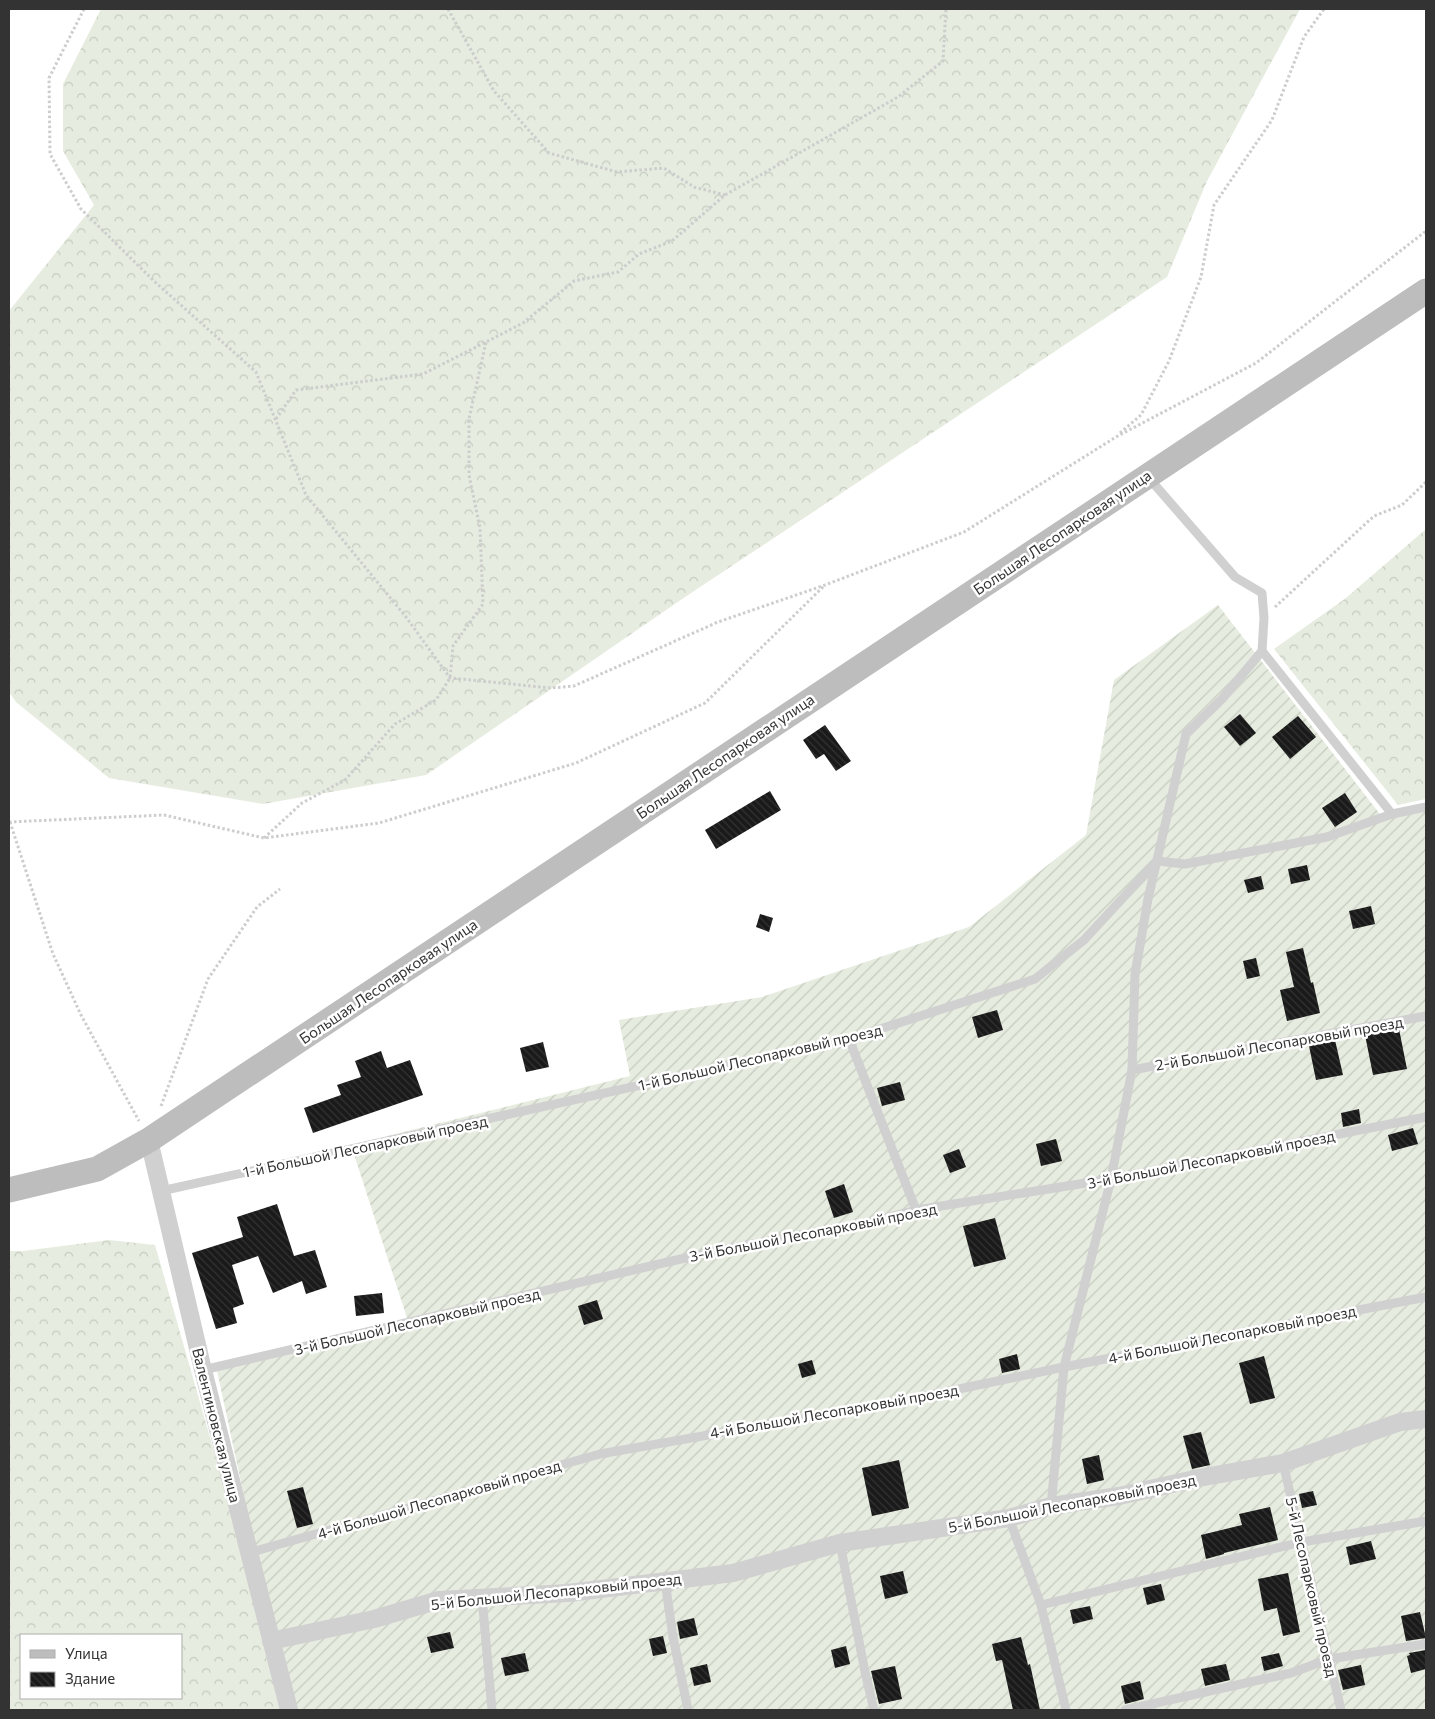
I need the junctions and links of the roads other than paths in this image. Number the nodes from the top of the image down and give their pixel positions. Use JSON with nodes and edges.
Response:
{"nodes":[{"id":1,"x":1426,"y":290,"type":"edge"},
{"id":2,"x":1147,"y":475,"type":"junction"},
{"id":3,"x":1262,"y":651,"type":"junction"},
{"id":4,"x":1426,"y":807,"type":"edge"},
{"id":5,"x":1392,"y":814,"type":"junction"},
{"id":6,"x":1157,"y":861,"type":"junction"},
{"id":7,"x":1426,"y":1016,"type":"edge"},
{"id":8,"x":849,"y":1039,"type":"junction"},
{"id":9,"x":1132,"y":1070,"type":"junction"},
{"id":10,"x":1426,"y":1117,"type":"edge"},
{"id":11,"x":149,"y":1140,"type":"junction"},
{"id":12,"x":1111,"y":1179,"type":"junction"},
{"id":13,"x":9,"y":1190,"type":"edge"},
{"id":14,"x":161,"y":1191,"type":"junction"},
{"id":15,"x":916,"y":1210,"type":"junction"},
{"id":16,"x":1426,"y":1297,"type":"edge"},
{"id":17,"x":1064,"y":1367,"type":"junction"},
{"id":18,"x":203,"y":1370,"type":"junction"},
{"id":19,"x":1426,"y":1419,"type":"edge"},
{"id":20,"x":1283,"y":1463,"type":"junction"},
{"id":21,"x":1051,"y":1506,"type":"junction"},
{"id":22,"x":1008,"y":1518,"type":"junction"},
{"id":23,"x":1426,"y":1521,"type":"edge"},
{"id":24,"x":1302,"y":1542,"type":"junction"},
{"id":25,"x":840,"y":1543,"type":"junction"},
{"id":26,"x":248,"y":1553,"type":"junction"},
{"id":27,"x":665,"y":1581,"type":"junction"},
{"id":28,"x":482,"y":1597,"type":"junction"},
{"id":29,"x":1041,"y":1605,"type":"junction"},
{"id":30,"x":271,"y":1641,"type":"junction"},
{"id":31,"x":1426,"y":1644,"type":"edge"},
{"id":32,"x":1329,"y":1659,"type":"junction"},
{"id":33,"x":288,"y":1710,"type":"edge"},
{"id":34,"x":492,"y":1710,"type":"edge"},
{"id":35,"x":688,"y":1710,"type":"edge"},
{"id":36,"x":874,"y":1710,"type":"edge"},
{"id":37,"x":1066,"y":1710,"type":"edge"},
{"id":38,"x":1125,"y":1710,"type":"edge"},
{"id":39,"x":1341,"y":1710,"type":"edge"}],
"edges":[{"from":1,"to":2,"type":"main road","name":"Большая Лесопарковая улица"},
{"from":2,"to":3,"type":"lane"},
{"from":2,"to":11,"type":"main road","name":"Большая Лесопарковая улица"},
{"from":3,"to":5,"type":"lane"},
{"from":3,"to":6,"type":"lane"},
{"from":4,"to":5,"type":"lane"},
{"from":5,"to":6,"type":"lane"},
{"from":6,"to":8,"type":"lane","name":"1-й Большой Лесопарковый проезд"},
{"from":6,"to":9,"type":"lane"},
{"from":7,"to":9,"type":"lane","name":"2-й Большой Лесопарковый проезд"},
{"from":8,"to":14,"type":"lane","name":"1-й Большой Лесопарковый проезд"},
{"from":8,"to":15,"type":"lane"},
{"from":9,"to":12,"type":"lane"},
{"from":10,"to":12,"type":"lane","name":"3-й Большой Лесопарковый проезд"},
{"from":11,"to":13,"type":"main road","name":"Большая Лесопарковая улица"},
{"from":11,"to":14,"type":"street","name":"Валентиновская улица"},
{"from":12,"to":15,"type":"lane","name":"3-й Большой Лесопарковый проезд"},
{"from":12,"to":17,"type":"lane"},
{"from":14,"to":18,"type":"street","name":"Валентиновская улица"},
{"from":15,"to":18,"type":"lane","name":"3-й Большой Лесопарковый проезд"},
{"from":16,"to":17,"type":"lane","name":"4-й Большой Лесопарковый проезд"},
{"from":17,"to":21,"type":"lane"},
{"from":17,"to":26,"type":"lane","name":"4-й Большой Лесопарковый проезд"},
{"from":18,"to":26,"type":"street","name":"Валентиновская улица"},
{"from":19,"to":20,"type":"street","name":"5-й Большой Лесопарковый проезд"},
{"from":20,"to":21,"type":"street","name":"5-й Большой Лесопарковый проезд"},
{"from":20,"to":24,"type":"lane","name":"5-й Лесопарковый проезд"},
{"from":21,"to":22,"type":"street","name":"5-й Большой Лесопарковый проезд"},
{"from":22,"to":25,"type":"street","name":"5-й Большой Лесопарковый проезд"},
{"from":22,"to":29,"type":"lane"},
{"from":23,"to":24,"type":"lane"},
{"from":24,"to":29,"type":"lane"},
{"from":24,"to":32,"type":"lane","name":"5-й Лесопарковый проезд"},
{"from":25,"to":27,"type":"street","name":"5-й Большой Лесопарковый проезд"},
{"from":25,"to":36,"type":"lane"},
{"from":26,"to":30,"type":"street","name":"Валентиновская улица"},
{"from":27,"to":28,"type":"street","name":"5-й Большой Лесопарковый проезд"},
{"from":27,"to":35,"type":"lane"},
{"from":28,"to":30,"type":"street","name":"5-й Большой Лесопарковый проезд"},
{"from":28,"to":34,"type":"lane"},
{"from":29,"to":37,"type":"lane"},
{"from":30,"to":33,"type":"street","name":"Валентиновская улица"},
{"from":31,"to":32,"type":"lane"},
{"from":32,"to":38,"type":"lane"},
{"from":32,"to":39,"type":"lane","name":"5-й Лесопарковый проезд"}]}
